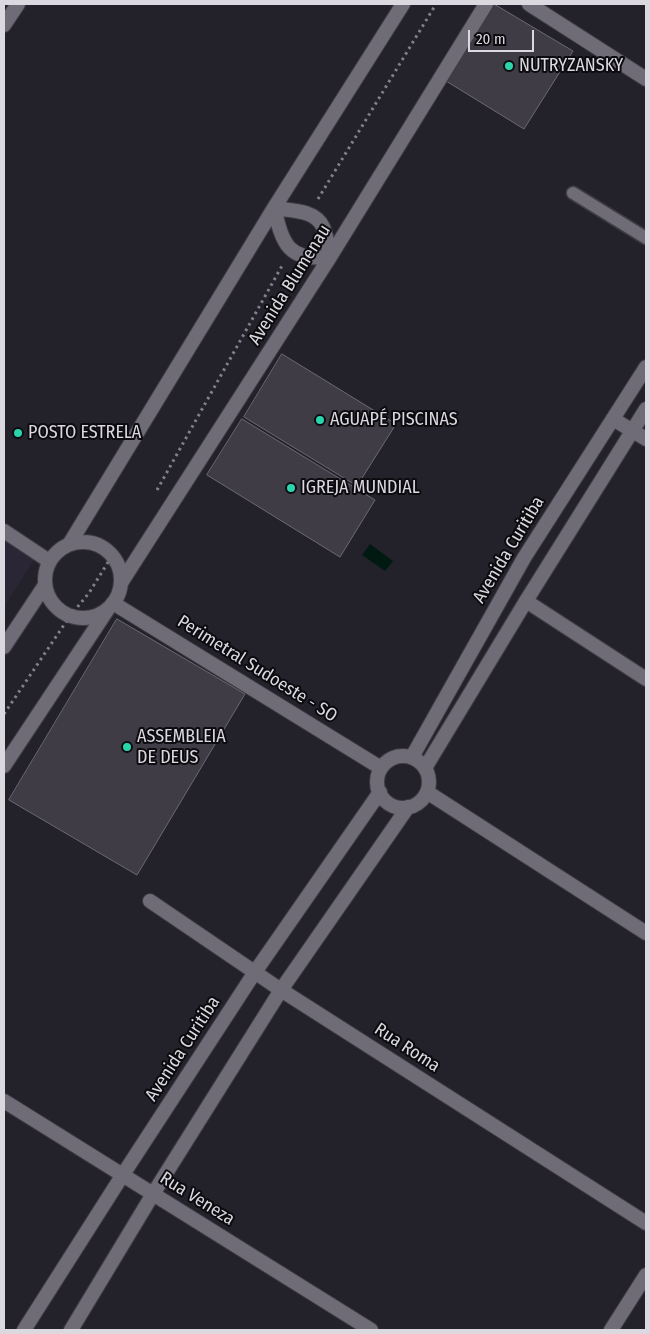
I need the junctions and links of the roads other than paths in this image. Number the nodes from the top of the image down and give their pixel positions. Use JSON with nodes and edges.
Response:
{"nodes":[{"id":1,"x":18,"y":4,"type":"edge"},
{"id":2,"x":403,"y":4,"type":"edge"},
{"id":3,"x":486,"y":4,"type":"edge"},
{"id":4,"x":529,"y":4,"type":"edge"},
{"id":5,"x":4,"y":25,"type":"edge"},
{"id":6,"x":646,"y":79,"type":"edge"},
{"id":7,"x":573,"y":193,"type":"dead end"},
{"id":8,"x":274,"y":208,"type":"junction"},
{"id":9,"x":646,"y":238,"type":"edge"},
{"id":10,"x":330,"y":257,"type":"junction"},
{"id":11,"x":646,"y":367,"type":"edge"},
{"id":12,"x":646,"y":410,"type":"edge"},
{"id":13,"x":613,"y":418,"type":"junction"},
{"id":14,"x":632,"y":431,"type":"junction"},
{"id":15,"x":646,"y":440,"type":"edge"},
{"id":16,"x":4,"y":532,"type":"edge"},
{"id":17,"x":70,"y":543,"type":"junction"},
{"id":18,"x":49,"y":561,"type":"junction"},
{"id":19,"x":121,"y":583,"type":"junction"},
{"id":20,"x":45,"y":585,"type":"junction"},
{"id":21,"x":526,"y":601,"type":"junction"},
{"id":22,"x":111,"y":605,"type":"junction"},
{"id":23,"x":4,"y":647,"type":"edge"},
{"id":24,"x":646,"y":678,"type":"edge"},
{"id":25,"x":412,"y":757,"type":"junction"},
{"id":26,"x":4,"y":766,"type":"edge"},
{"id":27,"x":381,"y":768,"type":"junction"},
{"id":28,"x":425,"y":768,"type":"junction"},
{"id":29,"x":380,"y":792,"type":"junction"},
{"id":30,"x":427,"y":792,"type":"junction"},
{"id":31,"x":408,"y":807,"type":"junction"},
{"id":32,"x":150,"y":902,"type":"dead end"},
{"id":33,"x":646,"y":933,"type":"edge"},
{"id":34,"x":255,"y":972,"type":"junction"},
{"id":35,"x":281,"y":990,"type":"junction"},
{"id":36,"x":4,"y":1101,"type":"edge"},
{"id":37,"x":122,"y":1176,"type":"junction"},
{"id":38,"x":153,"y":1194,"type":"junction"},
{"id":39,"x":646,"y":1223,"type":"edge"},
{"id":40,"x":646,"y":1275,"type":"edge"},
{"id":41,"x":24,"y":1330,"type":"edge"},
{"id":42,"x":71,"y":1330,"type":"edge"},
{"id":43,"x":371,"y":1330,"type":"edge"},
{"id":44,"x":611,"y":1330,"type":"edge"}],
"edges":[{"from":1,"to":5,"type":"street"},
{"from":2,"to":8,"type":"street"},
{"from":3,"to":10,"type":"street","name":"Avenida Blumenau"},
{"from":4,"to":6,"type":"street"},
{"from":7,"to":9,"type":"lane"},
{"from":8,"to":10,"type":"street"},
{"from":8,"to":10,"type":"street"},
{"from":8,"to":17,"type":"street"},
{"from":10,"to":19,"type":"street","name":"Avenida Blumenau"},
{"from":11,"to":13,"type":"street","name":"Avenida Curitiba"},
{"from":12,"to":14,"type":"street"},
{"from":13,"to":14,"type":"street"},
{"from":13,"to":25,"type":"street","name":"Avenida Curitiba"},
{"from":14,"to":15,"type":"street"},
{"from":14,"to":21,"type":"street"},
{"from":16,"to":18,"type":"street"},
{"from":17,"to":18,"type":"street"},
{"from":17,"to":19,"type":"street"},
{"from":18,"to":20,"type":"street"},
{"from":19,"to":22,"type":"street"},
{"from":20,"to":22,"type":"street"},
{"from":20,"to":23,"type":"street"},
{"from":21,"to":24,"type":"street"},
{"from":21,"to":28,"type":"street"},
{"from":22,"to":26,"type":"street"},
{"from":22,"to":27,"type":"street","name":"Perimetral Sudoeste - SO"},
{"from":25,"to":27,"type":"street"},
{"from":25,"to":28,"type":"street"},
{"from":27,"to":29,"type":"street"},
{"from":28,"to":30,"type":"street"},
{"from":29,"to":31,"type":"street"},
{"from":29,"to":34,"type":"street","name":"Avenida Curitiba"},
{"from":30,"to":31,"type":"street"},
{"from":30,"to":33,"type":"street"},
{"from":31,"to":35,"type":"street"},
{"from":32,"to":34,"type":"street","name":"Rua Roma"},
{"from":34,"to":35,"type":"street","name":"Rua Roma"},
{"from":34,"to":37,"type":"street","name":"Avenida Curitiba"},
{"from":35,"to":38,"type":"street"},
{"from":35,"to":39,"type":"street","name":"Rua Roma"},
{"from":36,"to":37,"type":"street","name":"Rua Veneza"},
{"from":37,"to":38,"type":"street","name":"Rua Veneza"},
{"from":37,"to":41,"type":"street","name":"Avenida Curitiba"},
{"from":38,"to":42,"type":"street"},
{"from":38,"to":43,"type":"street","name":"Rua Veneza"},
{"from":40,"to":44,"type":"street"}]}
